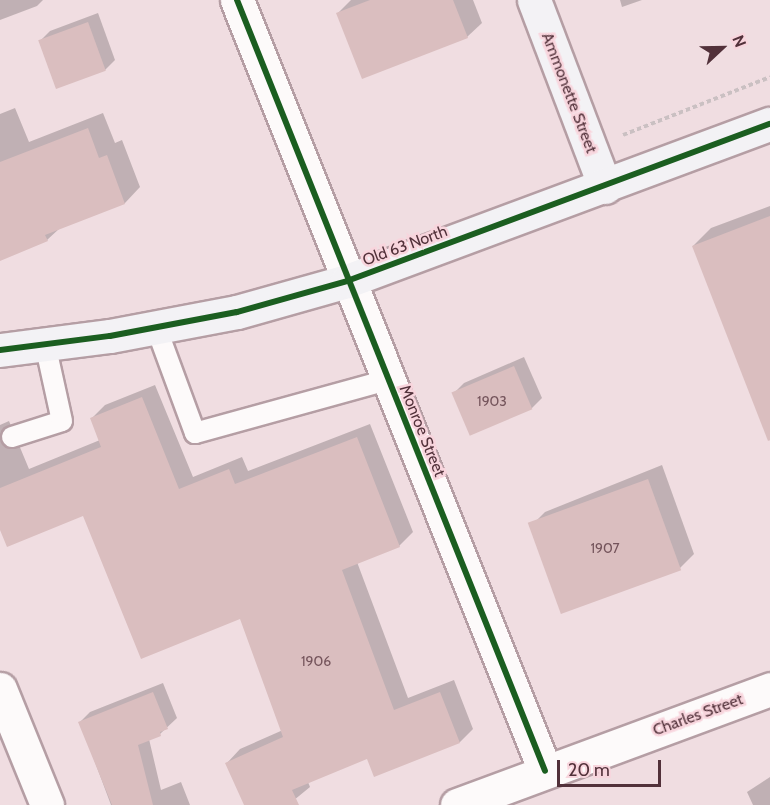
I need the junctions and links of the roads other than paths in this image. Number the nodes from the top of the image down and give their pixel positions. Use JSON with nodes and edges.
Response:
{"nodes":[{"id":1,"x":237,"y":0,"type":"edge"},
{"id":2,"x":534,"y":0,"type":"edge"},
{"id":3,"x":770,"y":124,"type":"edge"},
{"id":4,"x":605,"y":187,"type":"junction"},
{"id":5,"x":347,"y":281,"type":"junction"},
{"id":6,"x":156,"y":327,"type":"junction"},
{"id":7,"x":45,"y":344,"type":"junction"},
{"id":8,"x":0,"y":350,"type":"edge"},
{"id":9,"x":387,"y":380,"type":"junction"},
{"id":10,"x":12,"y":437,"type":"dead end"},
{"id":11,"x":0,"y":689,"type":"edge"},
{"id":12,"x":770,"y":689,"type":"edge"},
{"id":13,"x":545,"y":771,"type":"junction"},
{"id":14,"x":47,"y":805,"type":"edge"},
{"id":15,"x":457,"y":805,"type":"edge"}],
"edges":[{"from":1,"to":5,"type":"street","name":"Monroe Street"},
{"from":2,"to":4,"type":"main road","name":"Ammonette Street"},
{"from":3,"to":4,"type":"main road","name":"Old 63 North"},
{"from":4,"to":5,"type":"main road","name":"Old 63 North"},
{"from":5,"to":6,"type":"main road","name":"Old 63 North"},
{"from":5,"to":9,"type":"street","name":"Monroe Street"},
{"from":6,"to":7,"type":"main road","name":"Old 63 North"},
{"from":6,"to":9,"type":"lane"},
{"from":7,"to":8,"type":"main road","name":"Old 63 North"},
{"from":7,"to":10,"type":"lane"},
{"from":9,"to":13,"type":"street","name":"Monroe Street"},
{"from":11,"to":14,"type":"street"},
{"from":12,"to":13,"type":"street","name":"Charles Street"},
{"from":13,"to":15,"type":"street","name":"Charles Street"}]}
